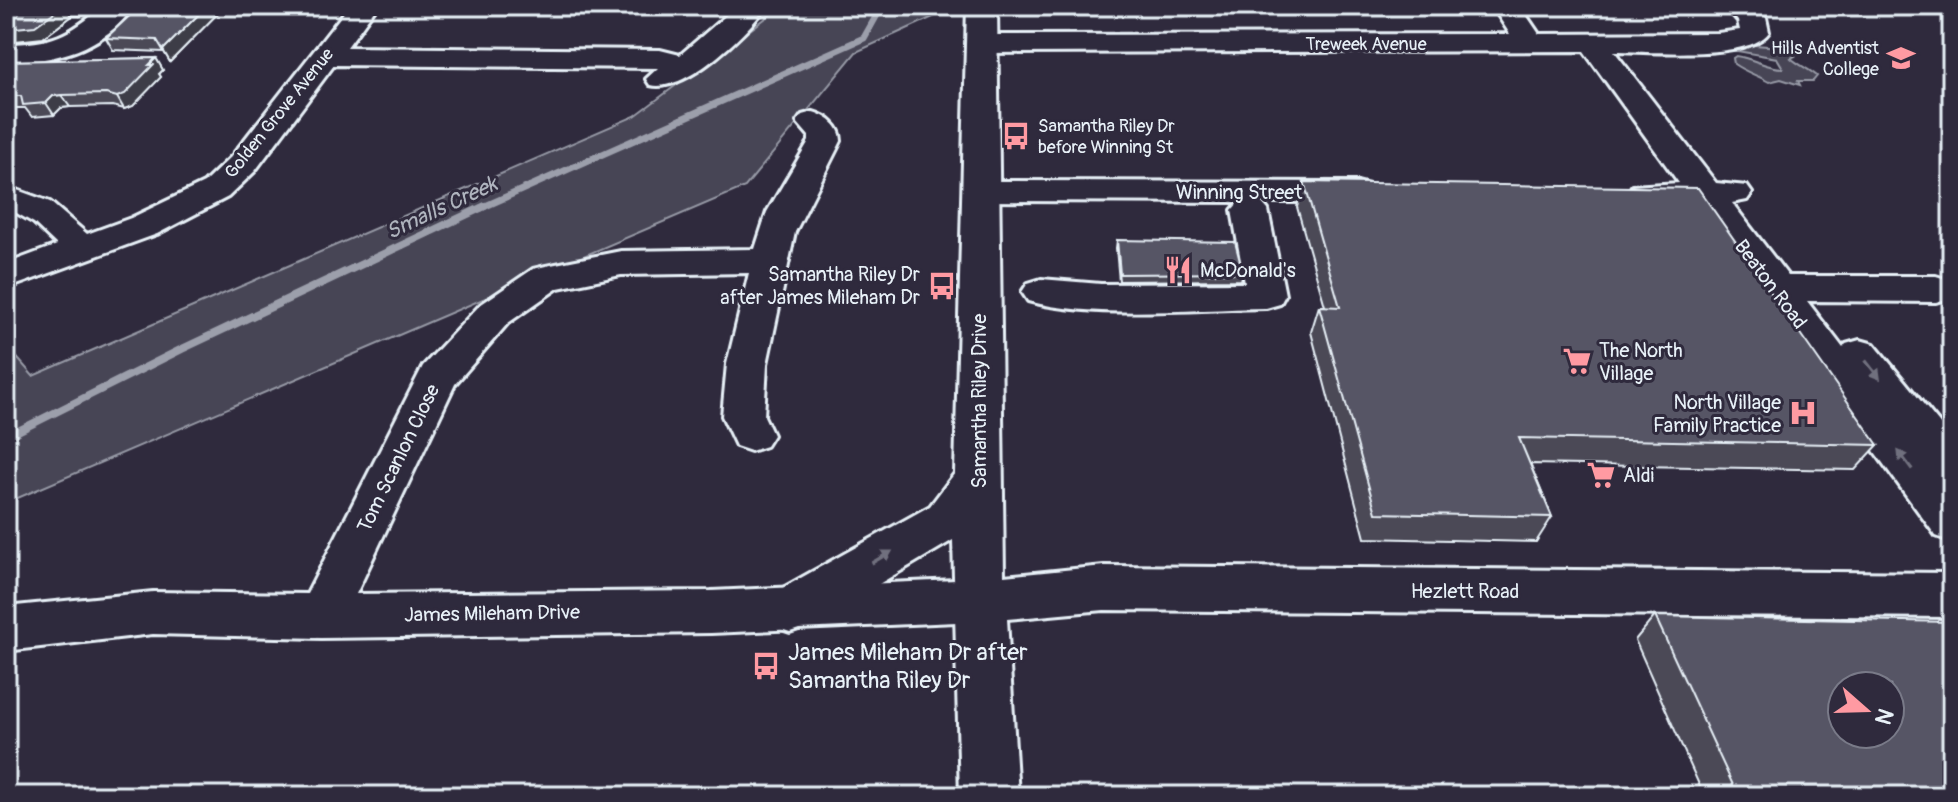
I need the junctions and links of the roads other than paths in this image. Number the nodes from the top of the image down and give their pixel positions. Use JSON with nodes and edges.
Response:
{"nodes":[{"id":1,"x":120,"y":6,"type":"edge"},
{"id":2,"x":363,"y":6,"type":"edge"},
{"id":3,"x":1506,"y":6,"type":"edge"},
{"id":4,"x":1739,"y":6,"type":"edge"},
{"id":5,"x":751,"y":8,"type":"dead end"},
{"id":6,"x":982,"y":25,"type":"edge"},
{"id":7,"x":1606,"y":43,"type":"junction"},
{"id":8,"x":1531,"y":44,"type":"junction"},
{"id":9,"x":65,"y":48,"type":"junction"},
{"id":10,"x":6,"y":53,"type":"edge"},
{"id":11,"x":326,"y":56,"type":"junction"},
{"id":12,"x":97,"y":61,"type":"edge"},
{"id":13,"x":686,"y":66,"type":"junction"},
{"id":14,"x":658,"y":80,"type":"dead end"},
{"id":15,"x":813,"y":122,"type":"dead end"},
{"id":16,"x":983,"y":191,"type":"junction"},
{"id":17,"x":1387,"y":192,"type":"edge"},
{"id":18,"x":1608,"y":193,"type":"edge"},
{"id":19,"x":1719,"y":193,"type":"junction"},
{"id":20,"x":6,"y":196,"type":"edge"},
{"id":21,"x":1250,"y":210,"type":"dead end"},
{"id":22,"x":80,"y":248,"type":"junction"},
{"id":23,"x":770,"y":261,"type":"junction"},
{"id":24,"x":6,"y":277,"type":"edge"},
{"id":25,"x":1791,"y":288,"type":"junction"},
{"id":26,"x":1936,"y":289,"type":"dead end"},
{"id":27,"x":1041,"y":292,"type":"dead end"},
{"id":28,"x":1913,"y":420,"type":"edge"},
{"id":29,"x":751,"y":435,"type":"dead end"},
{"id":30,"x":1952,"y":470,"type":"edge"},
{"id":31,"x":978,"y":478,"type":"junction"},
{"id":32,"x":1952,"y":523,"type":"edge"},
{"id":33,"x":1952,"y":595,"type":"edge"},
{"id":34,"x":979,"y":600,"type":"junction"},
{"id":35,"x":790,"y":610,"type":"junction"},
{"id":36,"x":321,"y":616,"type":"junction"},
{"id":37,"x":6,"y":629,"type":"edge"},
{"id":38,"x":989,"y":796,"type":"edge"}],
"edges":[{"from":1,"to":9,"type":"street"},
{"from":2,"to":11,"type":"street","name":"Golden Grove Avenue"},
{"from":3,"to":8,"type":"street"},
{"from":4,"to":7,"type":"street","name":"Treweek Avenue"},
{"from":5,"to":13,"type":"street"},
{"from":6,"to":8,"type":"street","name":"Treweek Avenue"},
{"from":6,"to":16,"type":"main road","name":"Samantha Riley Drive"},
{"from":7,"to":8,"type":"street","name":"Treweek Avenue"},
{"from":7,"to":19,"type":"street","name":"Beaton Road"},
{"from":9,"to":10,"type":"street"},
{"from":9,"to":12,"type":"street"},
{"from":11,"to":13,"type":"street"},
{"from":11,"to":22,"type":"street","name":"Golden Grove Avenue"},
{"from":13,"to":14,"type":"street"},
{"from":15,"to":23,"type":"street"},
{"from":16,"to":17,"type":"street","name":"Winning Street"},
{"from":16,"to":31,"type":"main road","name":"Samantha Riley Drive"},
{"from":18,"to":19,"type":"street"},
{"from":19,"to":25,"type":"street","name":"Beaton Road"},
{"from":20,"to":22,"type":"street"},
{"from":21,"to":27,"type":"street"},
{"from":22,"to":24,"type":"street","name":"Golden Grove Avenue"},
{"from":23,"to":29,"type":"street"},
{"from":23,"to":36,"type":"street","name":"Tom Scanlon Close"},
{"from":25,"to":26,"type":"street"},
{"from":25,"to":28,"type":"street","name":"Beaton Road"},
{"from":28,"to":30,"type":"street","name":"Beaton Road"},
{"from":32,"to":28,"type":"street","name":"Beaton Road","one_way":true},
{"from":31,"to":34,"type":"main road","name":"Samantha Riley Drive"},
{"from":35,"to":31,"type":"main road","one_way":true},
{"from":33,"to":34,"type":"main road","name":"Hezlett Road"},
{"from":34,"to":35,"type":"street","name":"James Mileham Drive"},
{"from":34,"to":38,"type":"main road","name":"Samantha Riley Drive"},
{"from":35,"to":36,"type":"street","name":"James Mileham Drive"},
{"from":36,"to":37,"type":"street","name":"James Mileham Drive"}]}
